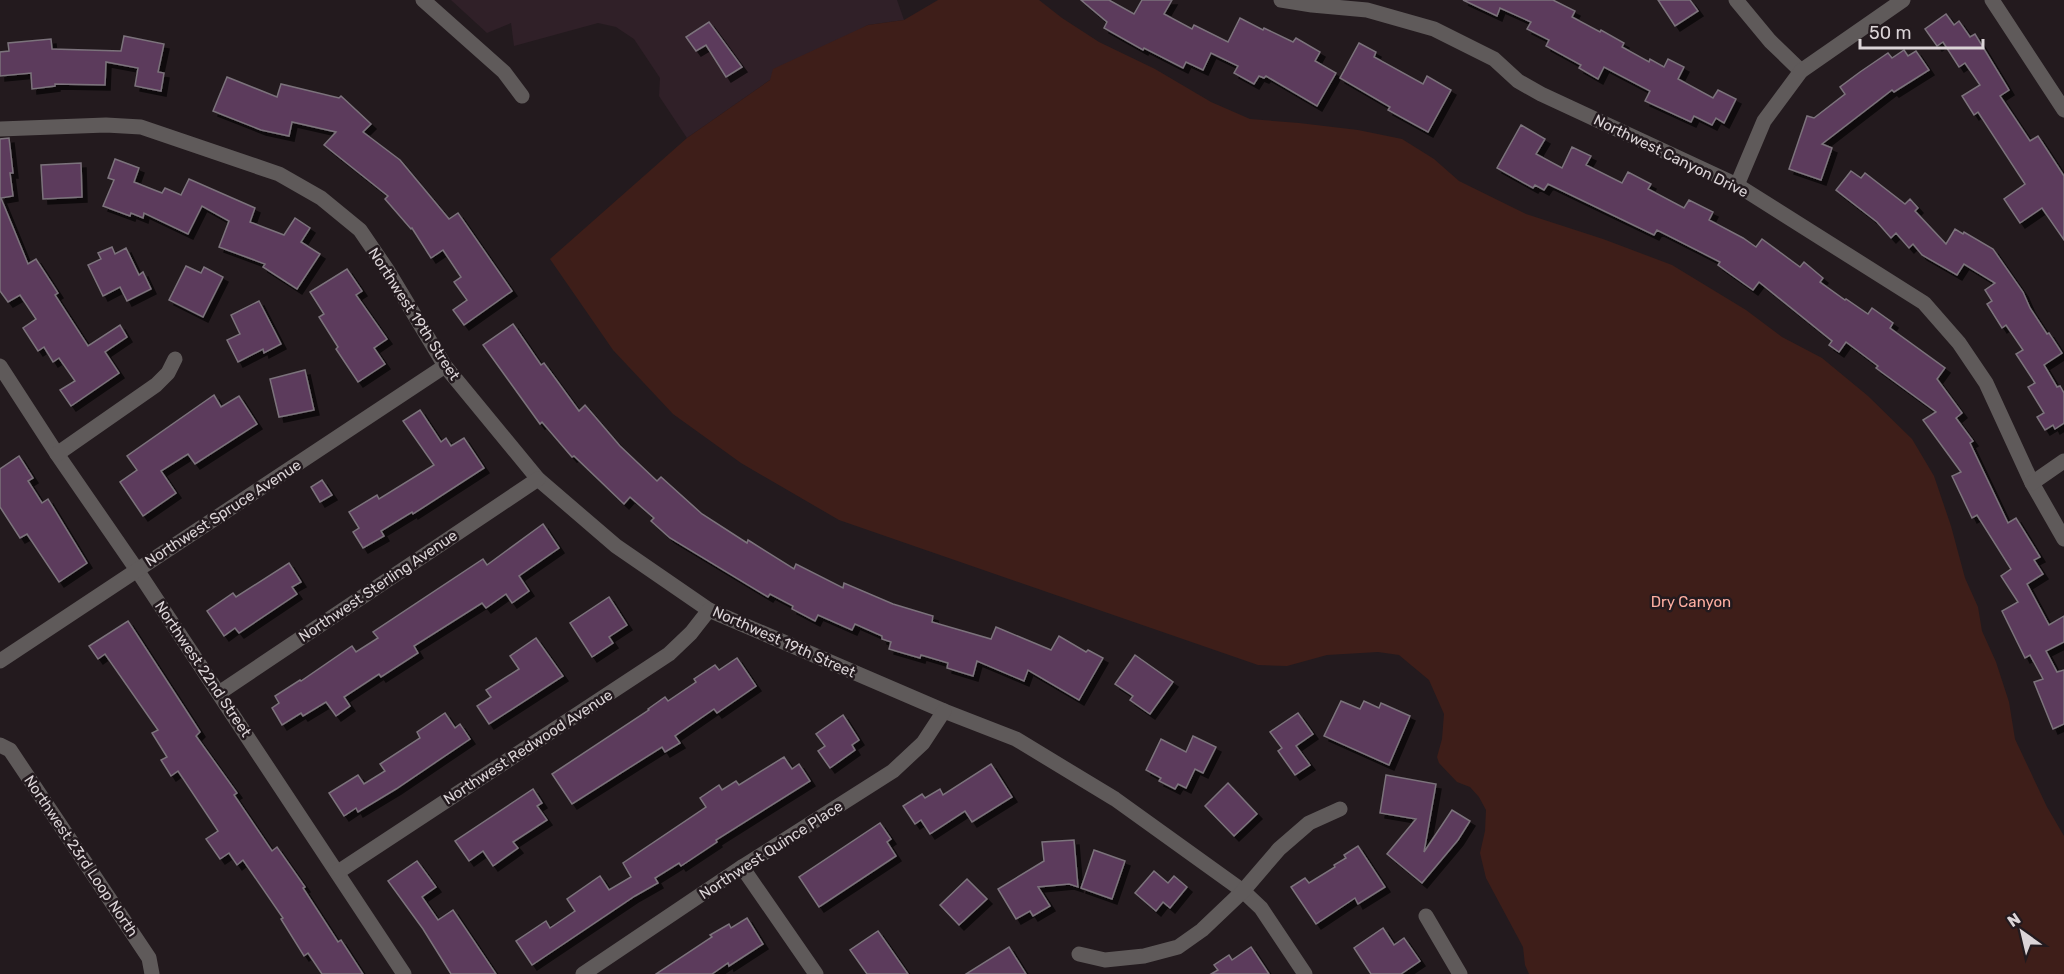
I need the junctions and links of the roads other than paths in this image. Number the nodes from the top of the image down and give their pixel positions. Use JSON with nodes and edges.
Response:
{"nodes":[{"id":1,"x":423,"y":0,"type":"edge"},
{"id":2,"x":1281,"y":0,"type":"edge"},
{"id":3,"x":1736,"y":0,"type":"edge"},
{"id":4,"x":1903,"y":0,"type":"edge"},
{"id":5,"x":1992,"y":0,"type":"edge"},
{"id":6,"x":1801,"y":71,"type":"junction"},
{"id":7,"x":522,"y":96,"type":"dead end"},
{"id":8,"x":2064,"y":110,"type":"edge"},
{"id":9,"x":0,"y":129,"type":"edge"},
{"id":10,"x":1737,"y":185,"type":"junction"},
{"id":11,"x":175,"y":359,"type":"dead end"},
{"id":12,"x":0,"y":366,"type":"edge"},
{"id":13,"x":445,"y":366,"type":"junction"},
{"id":14,"x":57,"y":454,"type":"junction"},
{"id":15,"x":2064,"y":461,"type":"edge"},
{"id":16,"x":538,"y":479,"type":"junction"},
{"id":17,"x":2032,"y":483,"type":"junction"},
{"id":18,"x":2064,"y":539,"type":"edge"},
{"id":19,"x":137,"y":570,"type":"junction"},
{"id":20,"x":709,"y":610,"type":"junction"},
{"id":21,"x":0,"y":661,"type":"edge"},
{"id":22,"x":219,"y":693,"type":"junction"},
{"id":23,"x":944,"y":711,"type":"junction"},
{"id":24,"x":0,"y":745,"type":"edge"},
{"id":25,"x":1340,"y":809,"type":"dead end"},
{"id":26,"x":742,"y":867,"type":"junction"},
{"id":27,"x":338,"y":872,"type":"junction"},
{"id":28,"x":1243,"y":891,"type":"junction"},
{"id":29,"x":1426,"y":916,"type":"dead end"},
{"id":30,"x":1079,"y":954,"type":"dead end"},
{"id":31,"x":152,"y":974,"type":"edge"},
{"id":32,"x":404,"y":974,"type":"edge"},
{"id":33,"x":584,"y":974,"type":"edge"},
{"id":34,"x":816,"y":974,"type":"edge"},
{"id":35,"x":1305,"y":974,"type":"edge"},
{"id":36,"x":1460,"y":974,"type":"edge"}],
"edges":[{"from":1,"to":7,"type":"street"},
{"from":2,"to":10,"type":"street","name":"Northwest Canyon Drive"},
{"from":3,"to":6,"type":"street"},
{"from":4,"to":6,"type":"street"},
{"from":5,"to":8,"type":"street"},
{"from":6,"to":10,"type":"street"},
{"from":9,"to":13,"type":"street","name":"Northwest 19th Street"},
{"from":10,"to":17,"type":"street","name":"Northwest Canyon Drive"},
{"from":11,"to":14,"type":"street"},
{"from":12,"to":14,"type":"street","name":"Northwest 22nd Street"},
{"from":13,"to":16,"type":"street","name":"Northwest 19th Street"},
{"from":13,"to":19,"type":"street","name":"Northwest Spruce Avenue"},
{"from":14,"to":19,"type":"street","name":"Northwest 22nd Street"},
{"from":15,"to":17,"type":"street"},
{"from":16,"to":20,"type":"street","name":"Northwest 19th Street"},
{"from":16,"to":22,"type":"street","name":"Northwest Sterling Avenue"},
{"from":17,"to":18,"type":"street","name":"Northwest Canyon Drive"},
{"from":19,"to":21,"type":"street","name":"Northwest Spruce Avenue"},
{"from":19,"to":22,"type":"street","name":"Northwest 22nd Street"},
{"from":20,"to":23,"type":"street","name":"Northwest 19th Street"},
{"from":20,"to":27,"type":"street","name":"Northwest Redwood Avenue"},
{"from":22,"to":27,"type":"street","name":"Northwest 22nd Street"},
{"from":23,"to":26,"type":"street","name":"Northwest Quince Place"},
{"from":23,"to":28,"type":"street","name":"Northwest 19th Street"},
{"from":24,"to":31,"type":"street","name":"Northwest 23rd Loop North"},
{"from":25,"to":28,"type":"street"},
{"from":26,"to":33,"type":"street","name":"Northwest Quince Place"},
{"from":26,"to":34,"type":"street"},
{"from":27,"to":32,"type":"street","name":"Northwest 22nd Street"},
{"from":28,"to":30,"type":"street"},
{"from":28,"to":35,"type":"street","name":"Northwest 19th Street"},
{"from":29,"to":36,"type":"street"}]}
